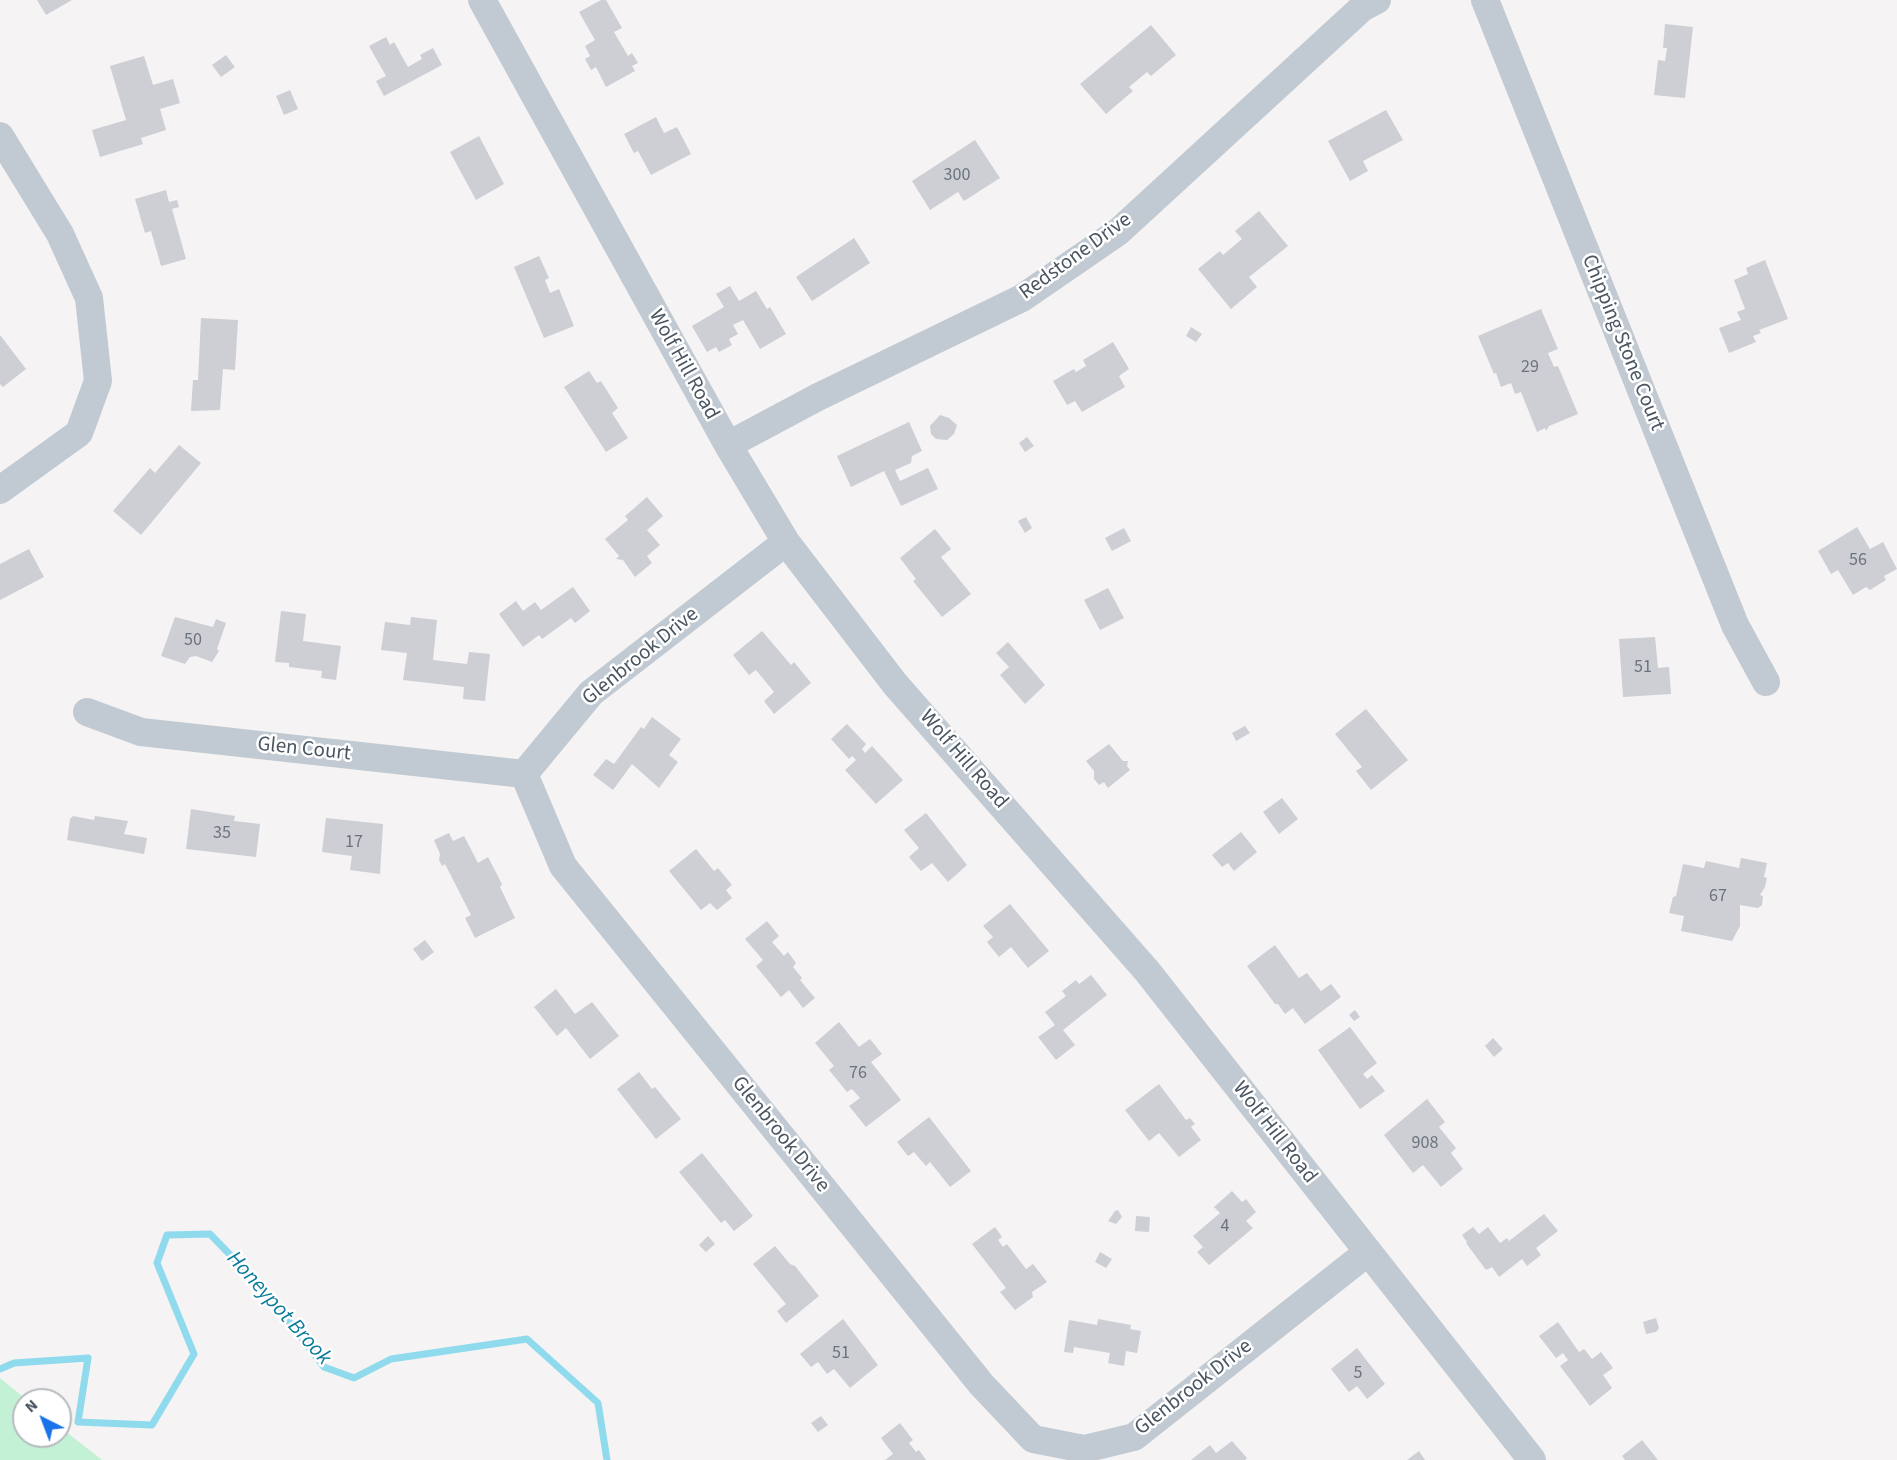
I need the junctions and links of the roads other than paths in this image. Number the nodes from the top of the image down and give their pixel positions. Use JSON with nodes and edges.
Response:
{"nodes":[{"id":1,"x":482,"y":0,"type":"edge"},
{"id":2,"x":1377,"y":0,"type":"edge"},
{"id":3,"x":1485,"y":0,"type":"edge"},
{"id":4,"x":0,"y":136,"type":"edge"},
{"id":5,"x":728,"y":445,"type":"junction"},
{"id":6,"x":0,"y":490,"type":"edge"},
{"id":7,"x":786,"y":542,"type":"junction"},
{"id":8,"x":1766,"y":682,"type":"dead end"},
{"id":9,"x":87,"y":712,"type":"dead end"},
{"id":10,"x":524,"y":774,"type":"junction"},
{"id":11,"x":1368,"y":1252,"type":"junction"},
{"id":12,"x":1532,"y":1460,"type":"edge"}],
"edges":[{"from":1,"to":5,"type":"street","name":"Wolf Hill Road"},
{"from":2,"to":5,"type":"street","name":"Redstone Drive"},
{"from":3,"to":8,"type":"street","name":"Chipping Stone Court"},
{"from":4,"to":6,"type":"street"},
{"from":5,"to":7,"type":"street","name":"Wolf Hill Road"},
{"from":7,"to":10,"type":"street","name":"Glenbrook Drive"},
{"from":7,"to":11,"type":"street","name":"Wolf Hill Road"},
{"from":9,"to":10,"type":"street","name":"Glen Court"},
{"from":10,"to":11,"type":"street","name":"Glenbrook Drive"},
{"from":11,"to":12,"type":"street","name":"Wolf Hill Road"}]}
